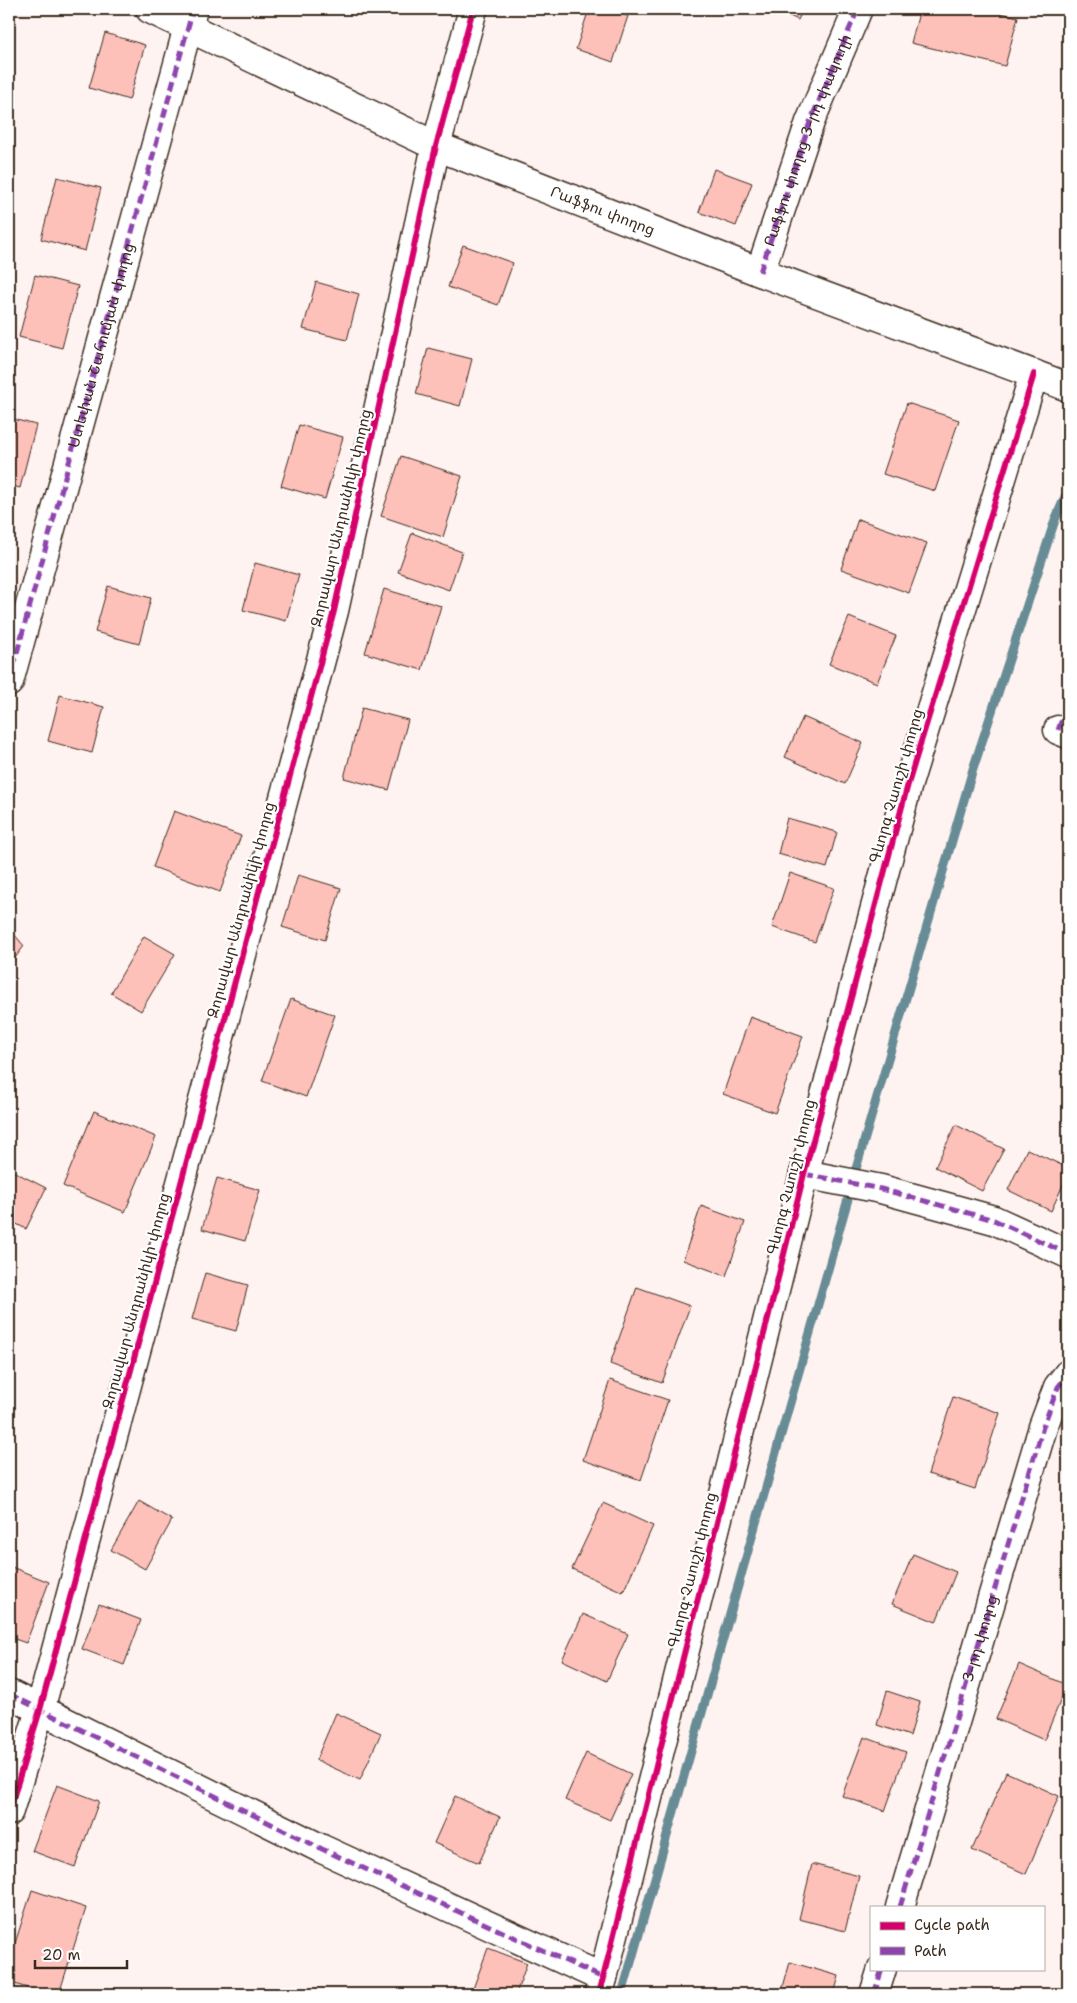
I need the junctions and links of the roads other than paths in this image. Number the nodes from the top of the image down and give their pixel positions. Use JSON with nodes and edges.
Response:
{"nodes":[{"id":1,"x":150,"y":9,"type":"edge"},
{"id":2,"x":473,"y":9,"type":"edge"},
{"id":3,"x":858,"y":9,"type":"edge"},
{"id":4,"x":191,"y":18,"type":"edge"},
{"id":5,"x":436,"y":146,"type":"junction"},
{"id":6,"x":760,"y":272,"type":"junction"},
{"id":7,"x":1034,"y":374,"type":"junction"},
{"id":8,"x":1068,"y":387,"type":"edge"},
{"id":9,"x":9,"y":682,"type":"edge"},
{"id":10,"x":804,"y":1174,"type":"junction"},
{"id":11,"x":1068,"y":1254,"type":"edge"},
{"id":12,"x":1068,"y":1374,"type":"edge"},
{"id":13,"x":9,"y":1694,"type":"edge"},
{"id":14,"x":40,"y":1710,"type":"junction"},
{"id":15,"x":9,"y":1811,"type":"edge"},
{"id":16,"x":900,"y":1906,"type":"edge"},
{"id":17,"x":882,"y":1970,"type":"edge"},
{"id":18,"x":601,"y":1986,"type":"edge"},
{"id":19,"x":874,"y":1994,"type":"edge"}],
"edges":[{"from":1,"to":4,"type":"street","name":"Րաֆֆու փողոց"},
{"from":2,"to":5,"type":"street","name":"Զորավար Անդրանիկի փողոց"},
{"from":3,"to":6,"type":"street","name":"Րաֆֆու փողոց 3-րդ փակուղի"},
{"from":4,"to":5,"type":"street","name":"Րաֆֆու փողոց"},
{"from":4,"to":9,"type":"street","name":"Ստեփան Շահումյան փողոց"},
{"from":5,"to":6,"type":"street","name":"Րաֆֆու փողոց"},
{"from":5,"to":14,"type":"street","name":"Զորավար Անդրանիկի փողոց"},
{"from":6,"to":7,"type":"street","name":"Րաֆֆու փողոց"},
{"from":7,"to":8,"type":"street","name":"Րաֆֆու փողոց"},
{"from":7,"to":10,"type":"street","name":"Գևորգ Չաուշի փողոց"},
{"from":10,"to":11,"type":"street"},
{"from":10,"to":18,"type":"street","name":"Գևորգ Չաուշի փողոց"},
{"from":12,"to":16,"type":"street","name":"3-րդ փողոց"},
{"from":13,"to":14,"type":"street"},
{"from":14,"to":15,"type":"street","name":"Զորավար Անդրանիկի փողոց"},
{"from":14,"to":18,"type":"street"},
{"from":17,"to":19,"type":"street"}]}
